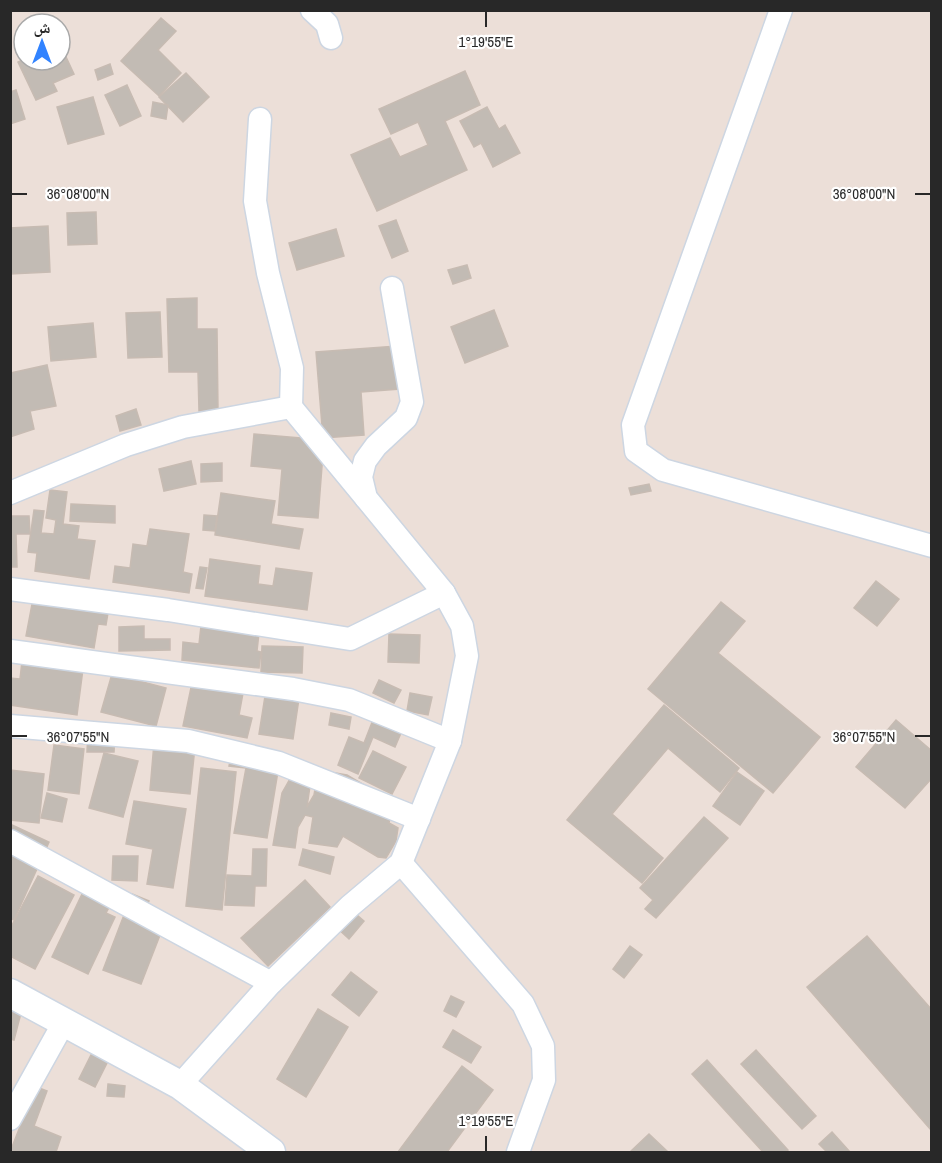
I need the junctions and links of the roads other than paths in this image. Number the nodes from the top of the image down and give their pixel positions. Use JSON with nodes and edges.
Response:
{"nodes":[{"id":1,"x":312,"y":10,"type":"edge"},
{"id":2,"x":781,"y":10,"type":"edge"},
{"id":3,"x":331,"y":38,"type":"dead end"},
{"id":4,"x":260,"y":119,"type":"dead end"},
{"id":5,"x":392,"y":288,"type":"dead end"},
{"id":6,"x":291,"y":407,"type":"junction"},
{"id":7,"x":10,"y":493,"type":"edge"},
{"id":8,"x":366,"y":498,"type":"junction"},
{"id":9,"x":932,"y":546,"type":"edge"},
{"id":10,"x":10,"y":589,"type":"edge"},
{"id":11,"x":444,"y":593,"type":"junction"},
{"id":12,"x":10,"y":651,"type":"edge"},
{"id":13,"x":10,"y":726,"type":"edge"},
{"id":14,"x":450,"y":741,"type":"junction"},
{"id":15,"x":419,"y":819,"type":"junction"},
{"id":16,"x":10,"y":841,"type":"edge"},
{"id":17,"x":401,"y":863,"type":"junction"},
{"id":18,"x":271,"y":983,"type":"junction"},
{"id":19,"x":10,"y":993,"type":"edge"},
{"id":20,"x":63,"y":1024,"type":"junction"},
{"id":21,"x":180,"y":1084,"type":"junction"},
{"id":22,"x":10,"y":1119,"type":"edge"},
{"id":23,"x":259,"y":1149,"type":"edge"},
{"id":24,"x":518,"y":1152,"type":"edge"}],
"edges":[{"from":1,"to":3,"type":"street"},
{"from":2,"to":9,"type":"street"},
{"from":4,"to":6,"type":"street"},
{"from":5,"to":8,"type":"street"},
{"from":6,"to":7,"type":"street"},
{"from":6,"to":8,"type":"street"},
{"from":8,"to":11,"type":"street"},
{"from":10,"to":11,"type":"street"},
{"from":11,"to":14,"type":"street"},
{"from":12,"to":14,"type":"street"},
{"from":13,"to":15,"type":"street"},
{"from":14,"to":15,"type":"street"},
{"from":15,"to":17,"type":"street"},
{"from":16,"to":18,"type":"street"},
{"from":17,"to":18,"type":"street"},
{"from":17,"to":24,"type":"street"},
{"from":18,"to":21,"type":"street"},
{"from":19,"to":20,"type":"street"},
{"from":20,"to":21,"type":"street"},
{"from":20,"to":22,"type":"street"},
{"from":21,"to":23,"type":"street"}]}
